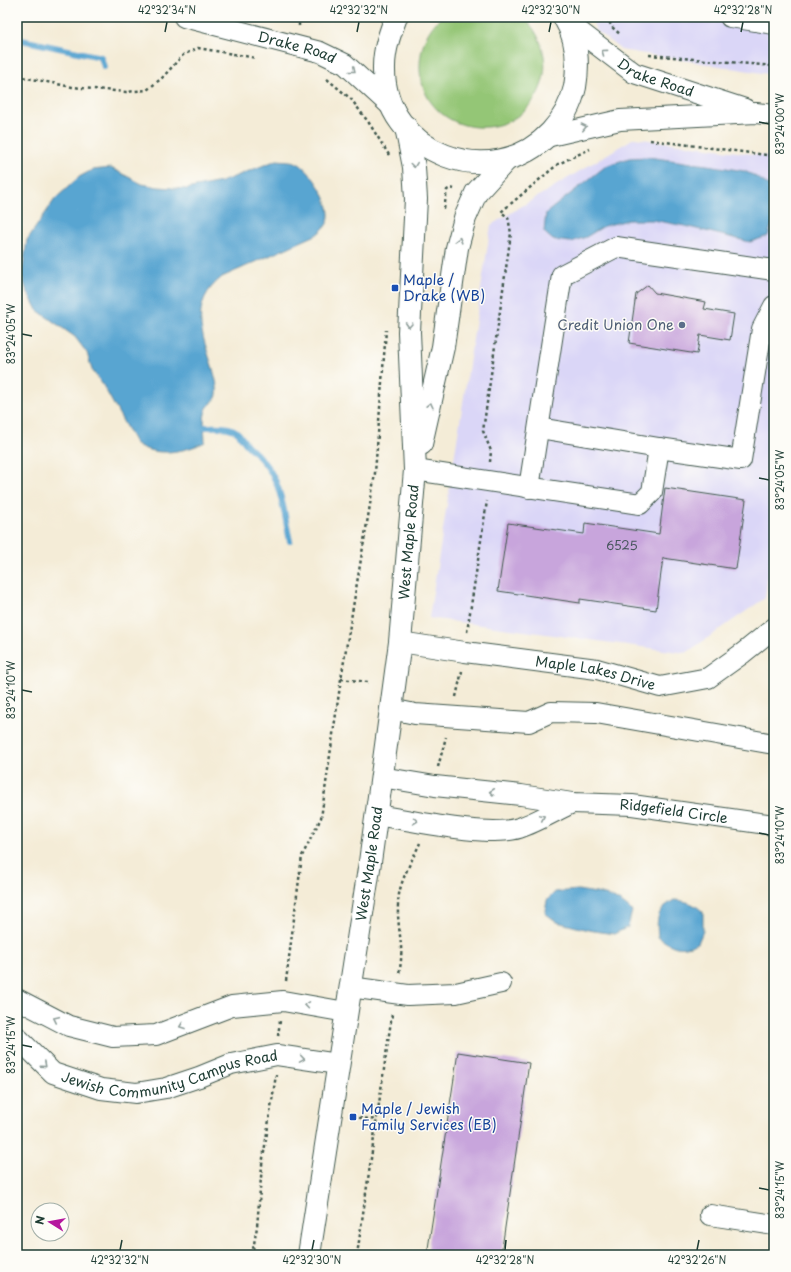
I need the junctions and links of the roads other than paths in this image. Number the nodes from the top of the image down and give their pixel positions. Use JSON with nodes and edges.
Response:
{"nodes":[{"id":1,"x":184,"y":17,"type":"edge"},
{"id":2,"x":396,"y":17,"type":"edge"},
{"id":3,"x":730,"y":17,"type":"edge"},
{"id":4,"x":566,"y":19,"type":"edge"},
{"id":5,"x":774,"y":24,"type":"edge"},
{"id":6,"x":394,"y":109,"type":"junction"},
{"id":7,"x":765,"y":114,"type":"edge"},
{"id":8,"x":406,"y":127,"type":"junction"},
{"id":9,"x":546,"y":137,"type":"junction"},
{"id":10,"x":506,"y":160,"type":"junction"},
{"id":11,"x":774,"y":270,"type":"edge"},
{"id":12,"x":774,"y":306,"type":"edge"},
{"id":13,"x":539,"y":428,"type":"junction"},
{"id":14,"x":659,"y":448,"type":"junction"},
{"id":15,"x":415,"y":470,"type":"junction"},
{"id":16,"x":528,"y":488,"type":"junction"},
{"id":17,"x":774,"y":628,"type":"edge"},
{"id":18,"x":400,"y":642,"type":"junction"},
{"id":19,"x":391,"y":710,"type":"junction"},
{"id":20,"x":774,"y":744,"type":"edge"},
{"id":21,"x":381,"y":777,"type":"junction"},
{"id":22,"x":572,"y":803,"type":"junction"},
{"id":23,"x":376,"y":815,"type":"junction"},
{"id":24,"x":774,"y":825,"type":"edge"},
{"id":25,"x":501,"y":984,"type":"dead end"},
{"id":26,"x":350,"y":987,"type":"junction"},
{"id":27,"x":17,"y":999,"type":"edge"},
{"id":28,"x":346,"y":1012,"type":"junction"},
{"id":29,"x":17,"y":1037,"type":"edge"},
{"id":30,"x":338,"y":1064,"type":"junction"},
{"id":31,"x":710,"y":1215,"type":"dead end"},
{"id":32,"x":774,"y":1225,"type":"edge"},
{"id":33,"x":309,"y":1255,"type":"edge"}],
"edges":[{"from":1,"to":6,"type":"street","name":"Drake Road","one_way":true},
{"from":2,"to":6,"type":"main road"},
{"from":3,"to":5,"type":"street"},
{"from":7,"to":4,"type":"street","name":"Drake Road","one_way":true},
{"from":4,"to":9,"type":"main road"},
{"from":6,"to":8,"type":"main road"},
{"from":9,"to":7,"type":"street","name":"Drake Road","one_way":true},
{"from":8,"to":10,"type":"main road"},
{"from":8,"to":15,"type":"main road","name":"West Maple Road","one_way":true},
{"from":9,"to":10,"type":"main road"},
{"from":15,"to":10,"type":"main road","name":"West Maple Road","one_way":true},
{"from":11,"to":13,"type":"street"},
{"from":12,"to":14,"type":"street"},
{"from":13,"to":14,"type":"street"},
{"from":13,"to":16,"type":"street"},
{"from":14,"to":16,"type":"street"},
{"from":15,"to":16,"type":"street"},
{"from":15,"to":18,"type":"main road","name":"West Maple Road"},
{"from":17,"to":18,"type":"street","name":"Maple Lakes Drive"},
{"from":18,"to":19,"type":"main road","name":"West Maple Road"},
{"from":19,"to":20,"type":"street"},
{"from":19,"to":21,"type":"main road","name":"West Maple Road"},
{"from":22,"to":21,"type":"street","name":"Ridgefield Circle","one_way":true},
{"from":21,"to":23,"type":"main road","name":"West Maple Road"},
{"from":23,"to":22,"type":"street","name":"Ridgefield Circle","one_way":true},
{"from":22,"to":24,"type":"street","name":"Ridgefield Circle"},
{"from":23,"to":26,"type":"main road","name":"West Maple Road"},
{"from":25,"to":26,"type":"street"},
{"from":26,"to":28,"type":"main road","name":"West Maple Road"},
{"from":28,"to":27,"type":"street","one_way":true},
{"from":28,"to":30,"type":"main road","name":"West Maple Road"},
{"from":29,"to":30,"type":"street","name":"Jewish Community Campus Road","one_way":true},
{"from":30,"to":33,"type":"main road","name":"West Maple Road"},
{"from":31,"to":32,"type":"street"}]}
